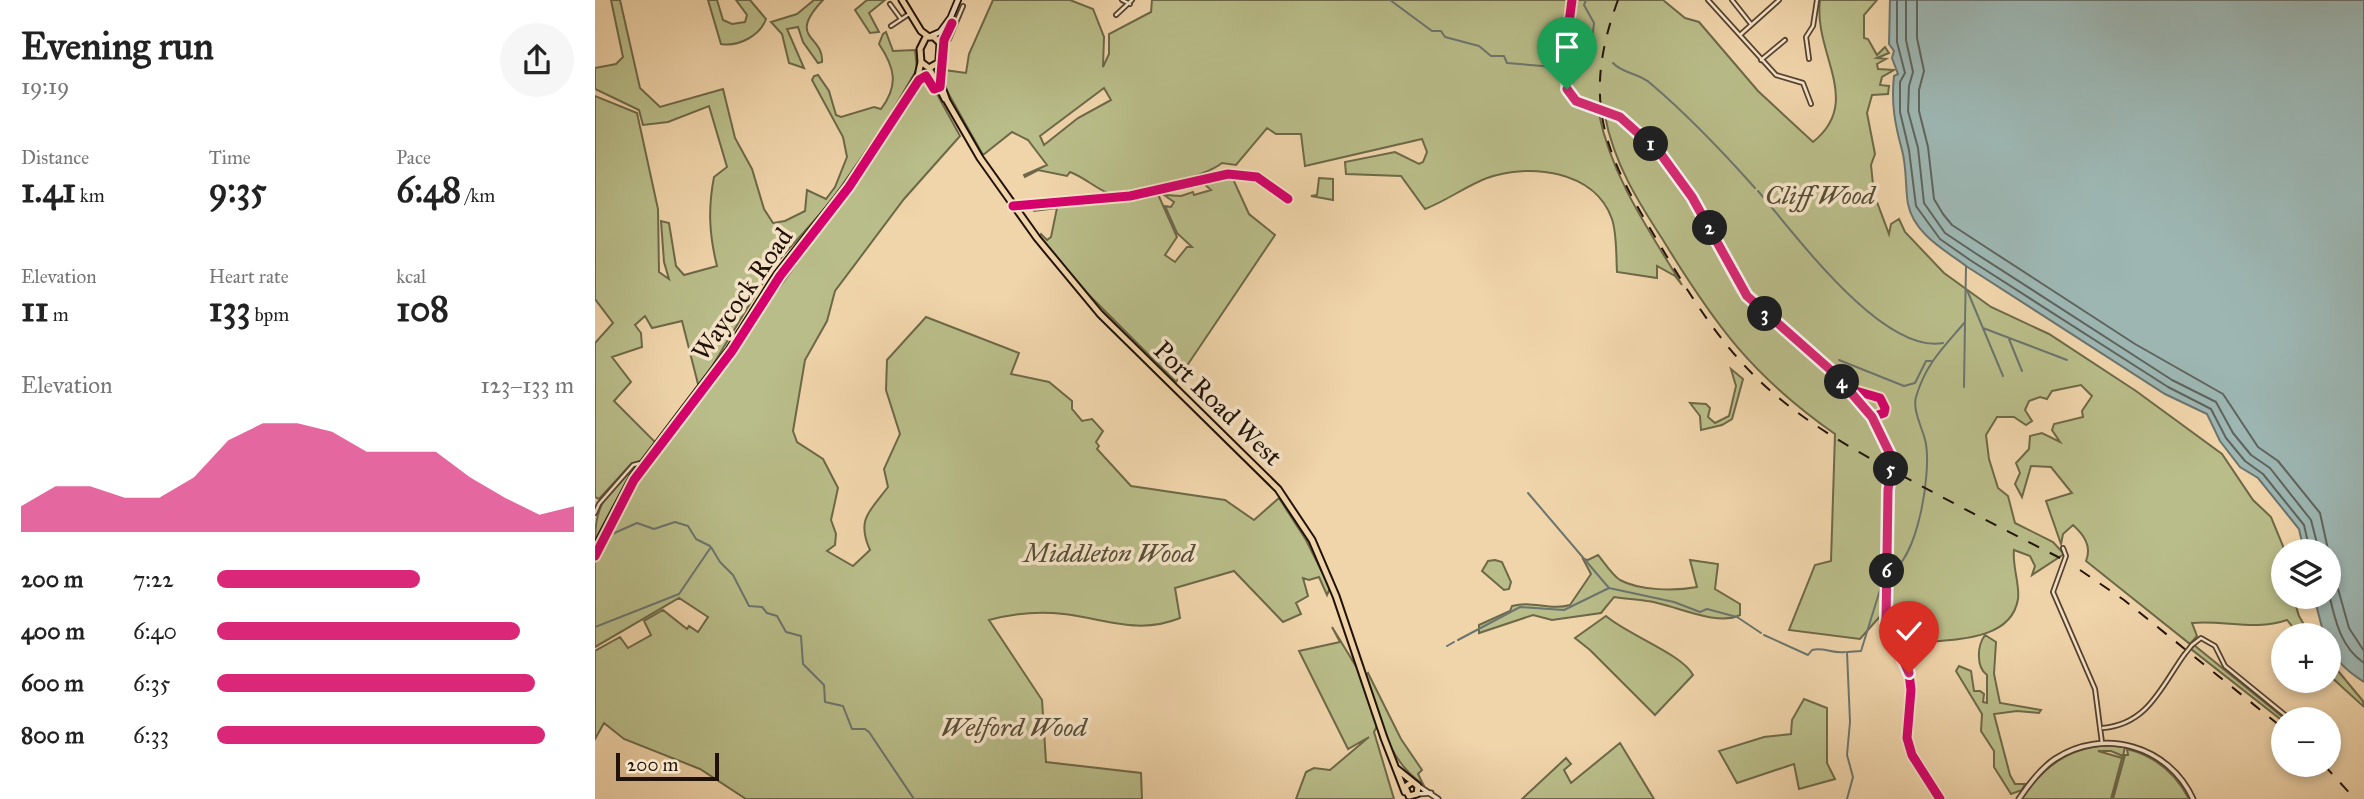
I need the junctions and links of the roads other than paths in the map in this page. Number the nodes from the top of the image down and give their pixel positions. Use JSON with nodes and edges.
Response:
{"nodes":[{"id":1,"x":902,"y":0,"type":"edge"},
{"id":2,"x":958,"y":0,"type":"edge"},
{"id":3,"x":1122,"y":0,"type":"edge"},
{"id":4,"x":1573,"y":0,"type":"edge"},
{"id":5,"x":1708,"y":0,"type":"edge"},
{"id":6,"x":1732,"y":0,"type":"edge"},
{"id":7,"x":1779,"y":0,"type":"edge"},
{"id":8,"x":1817,"y":0,"type":"edge"},
{"id":9,"x":1131,"y":2,"type":"edge"},
{"id":10,"x":890,"y":4,"type":"dead end"},
{"id":11,"x":955,"y":7,"type":"junction"},
{"id":12,"x":910,"y":13,"type":"junction"},
{"id":13,"x":1116,"y":15,"type":"dead end"},
{"id":14,"x":952,"y":16,"type":"junction"},
{"id":15,"x":901,"y":19,"type":"junction"},
{"id":16,"x":1752,"y":25,"type":"junction"},
{"id":17,"x":891,"y":26,"type":"dead end"},
{"id":18,"x":1740,"y":36,"type":"junction"},
{"id":19,"x":930,"y":37,"type":"junction"},
{"id":20,"x":950,"y":40,"type":"dead end"},
{"id":21,"x":1785,"y":40,"type":"dead end"},
{"id":22,"x":940,"y":43,"type":"junction"},
{"id":23,"x":920,"y":49,"type":"junction"},
{"id":24,"x":1809,"y":59,"type":"dead end"},
{"id":25,"x":1761,"y":60,"type":"junction"},
{"id":26,"x":921,"y":62,"type":"junction"},
{"id":27,"x":939,"y":63,"type":"junction"},
{"id":28,"x":928,"y":68,"type":"junction"},
{"id":29,"x":918,"y":76,"type":"junction"},
{"id":30,"x":1808,"y":93,"type":"junction"},
{"id":31,"x":1801,"y":96,"type":"dead end"},
{"id":32,"x":947,"y":102,"type":"junction"},
{"id":33,"x":1811,"y":104,"type":"dead end"},
{"id":34,"x":1288,"y":199,"type":"dead end"},
{"id":35,"x":1013,"y":206,"type":"junction"},
{"id":36,"x":1849,"y":389,"type":"junction"},
{"id":37,"x":643,"y":463,"type":"junction"},
{"id":38,"x":595,"y":513,"type":"edge"},
{"id":39,"x":596,"y":547,"type":"edge"},
{"id":40,"x":2063,"y":548,"type":"dead end"},
{"id":41,"x":1888,"y":632,"type":"dead end"},
{"id":42,"x":2275,"y":707,"type":"edge"},
{"id":43,"x":2102,"y":728,"type":"junction"},
{"id":44,"x":2102,"y":743,"type":"junction"},
{"id":45,"x":1396,"y":768,"type":"junction"},
{"id":46,"x":1415,"y":783,"type":"junction"},
{"id":47,"x":1431,"y":793,"type":"junction"},
{"id":48,"x":1406,"y":795,"type":"edge"},
{"id":49,"x":1416,"y":796,"type":"edge"},
{"id":50,"x":1438,"y":799,"type":"edge"},
{"id":51,"x":1940,"y":799,"type":"edge"},
{"id":52,"x":2018,"y":799,"type":"edge"},
{"id":53,"x":2193,"y":799,"type":"edge"}],
"edges":[{"from":1,"to":12,"type":"main road"},
{"from":2,"to":11,"type":"main road"},
{"from":3,"to":9,"type":"street"},
{"from":4,"to":36,"type":"street"},
{"from":5,"to":18,"type":"street"},
{"from":6,"to":16,"type":"street"},
{"from":7,"to":16,"type":"street"},
{"from":8,"to":24,"type":"street"},
{"from":9,"to":13,"type":"street"},
{"from":10,"to":15,"type":"street"},
{"from":11,"to":14,"type":"main road"},
{"from":11,"to":20,"type":"street"},
{"from":12,"to":15,"type":"street"},
{"from":12,"to":19,"type":"main road"},
{"from":12,"to":23,"type":"main road"},
{"from":14,"to":19,"type":"main road"},
{"from":14,"to":22,"type":"main road"},
{"from":15,"to":17,"type":"street"},
{"from":16,"to":18,"type":"street"},
{"from":18,"to":25,"type":"street"},
{"from":19,"to":22,"type":"main road"},
{"from":19,"to":23,"type":"main road"},
{"from":21,"to":25,"type":"street"},
{"from":22,"to":27,"type":"main road"},
{"from":23,"to":26,"type":"main road"},
{"from":25,"to":30,"type":"street"},
{"from":26,"to":28,"type":"main road"},
{"from":26,"to":29,"type":"main road","name":"Waycock Road"},
{"from":27,"to":28,"type":"main road"},
{"from":27,"to":32,"type":"main road","name":"Port Road West"},
{"from":28,"to":29,"type":"main road","name":"Waycock Road"},
{"from":28,"to":32,"type":"main road","name":"Port Road West"},
{"from":29,"to":37,"type":"main road","name":"Waycock Road"},
{"from":30,"to":31,"type":"street"},
{"from":30,"to":33,"type":"street"},
{"from":32,"to":35,"type":"main road","name":"Port Road West"},
{"from":34,"to":35,"type":"street"},
{"from":35,"to":45,"type":"main road","name":"Port Road West"},
{"from":36,"to":36,"type":"street"},
{"from":37,"to":38,"type":"street","name":"Waycock Road"},
{"from":37,"to":39,"type":"main road","name":"Waycock Road"},
{"from":40,"to":43,"type":"street"},
{"from":41,"to":51,"type":"street"},
{"from":42,"to":43,"type":"street","bridge":true},
{"from":43,"to":44,"type":"street"},
{"from":44,"to":52,"type":"street"},
{"from":44,"to":53,"type":"street"},
{"from":45,"to":46,"type":"main road","name":"Port Road West"},
{"from":45,"to":48,"type":"main road","name":"Port Road West"},
{"from":46,"to":47,"type":"street"},
{"from":46,"to":48,"type":"main road"},
{"from":46,"to":49,"type":"main road"},
{"from":47,"to":49,"type":"street"},
{"from":47,"to":50,"type":"street"},
{"from":48,"to":49,"type":"main road"}]}
